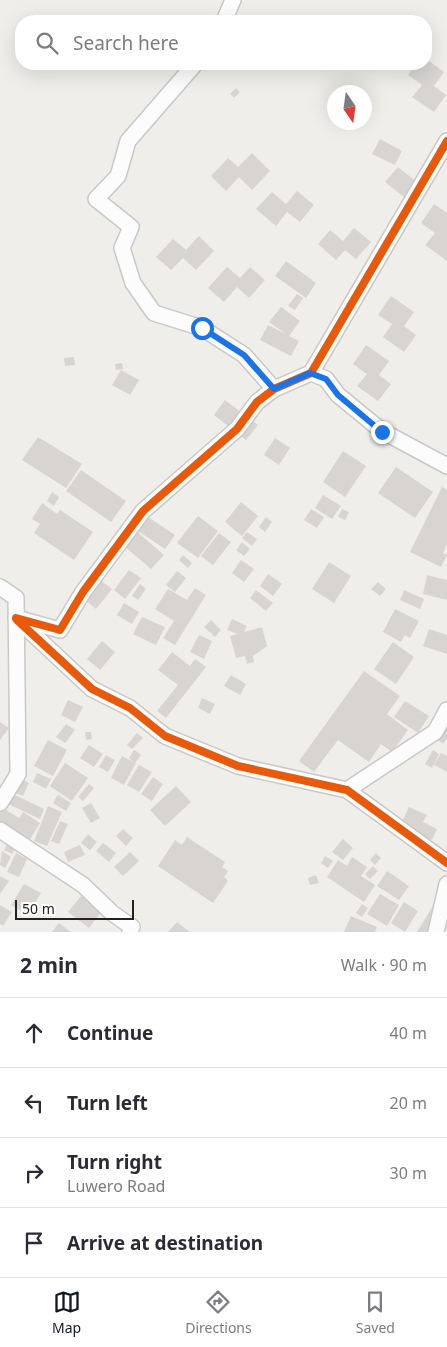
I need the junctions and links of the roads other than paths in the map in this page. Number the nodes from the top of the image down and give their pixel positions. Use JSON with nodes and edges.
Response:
{"nodes":[{"id":1,"x":233,"y":0,"type":"edge"},
{"id":2,"x":227,"y":15,"type":"edge"},
{"id":3,"x":190,"y":70,"type":"edge"},
{"id":4,"x":447,"y":141,"type":"edge"},
{"id":5,"x":310,"y":373,"type":"junction"},
{"id":6,"x":274,"y":389,"type":"junction"},
{"id":7,"x":447,"y":466,"type":"edge"},
{"id":8,"x":0,"y":587,"type":"edge"},
{"id":9,"x":16,"y":618,"type":"junction"},
{"id":10,"x":447,"y":710,"type":"edge"},
{"id":11,"x":347,"y":790,"type":"junction"},
{"id":12,"x":0,"y":803,"type":"edge"},
{"id":13,"x":0,"y":830,"type":"edge"},
{"id":14,"x":447,"y":863,"type":"edge"},
{"id":15,"x":447,"y":884,"type":"edge"},
{"id":16,"x":130,"y":932,"type":"edge"},
{"id":17,"x":436,"y":932,"type":"edge"}],
"edges":[{"from":1,"to":2,"type":"street"},
{"from":3,"to":6,"type":"street"},
{"from":4,"to":5,"type":"street"},
{"from":5,"to":6,"type":"street"},
{"from":5,"to":7,"type":"street"},
{"from":6,"to":9,"type":"street"},
{"from":8,"to":9,"type":"street"},
{"from":9,"to":11,"type":"street"},
{"from":9,"to":12,"type":"street"},
{"from":10,"to":11,"type":"street"},
{"from":11,"to":14,"type":"street"},
{"from":13,"to":16,"type":"street"},
{"from":15,"to":17,"type":"street"}]}
